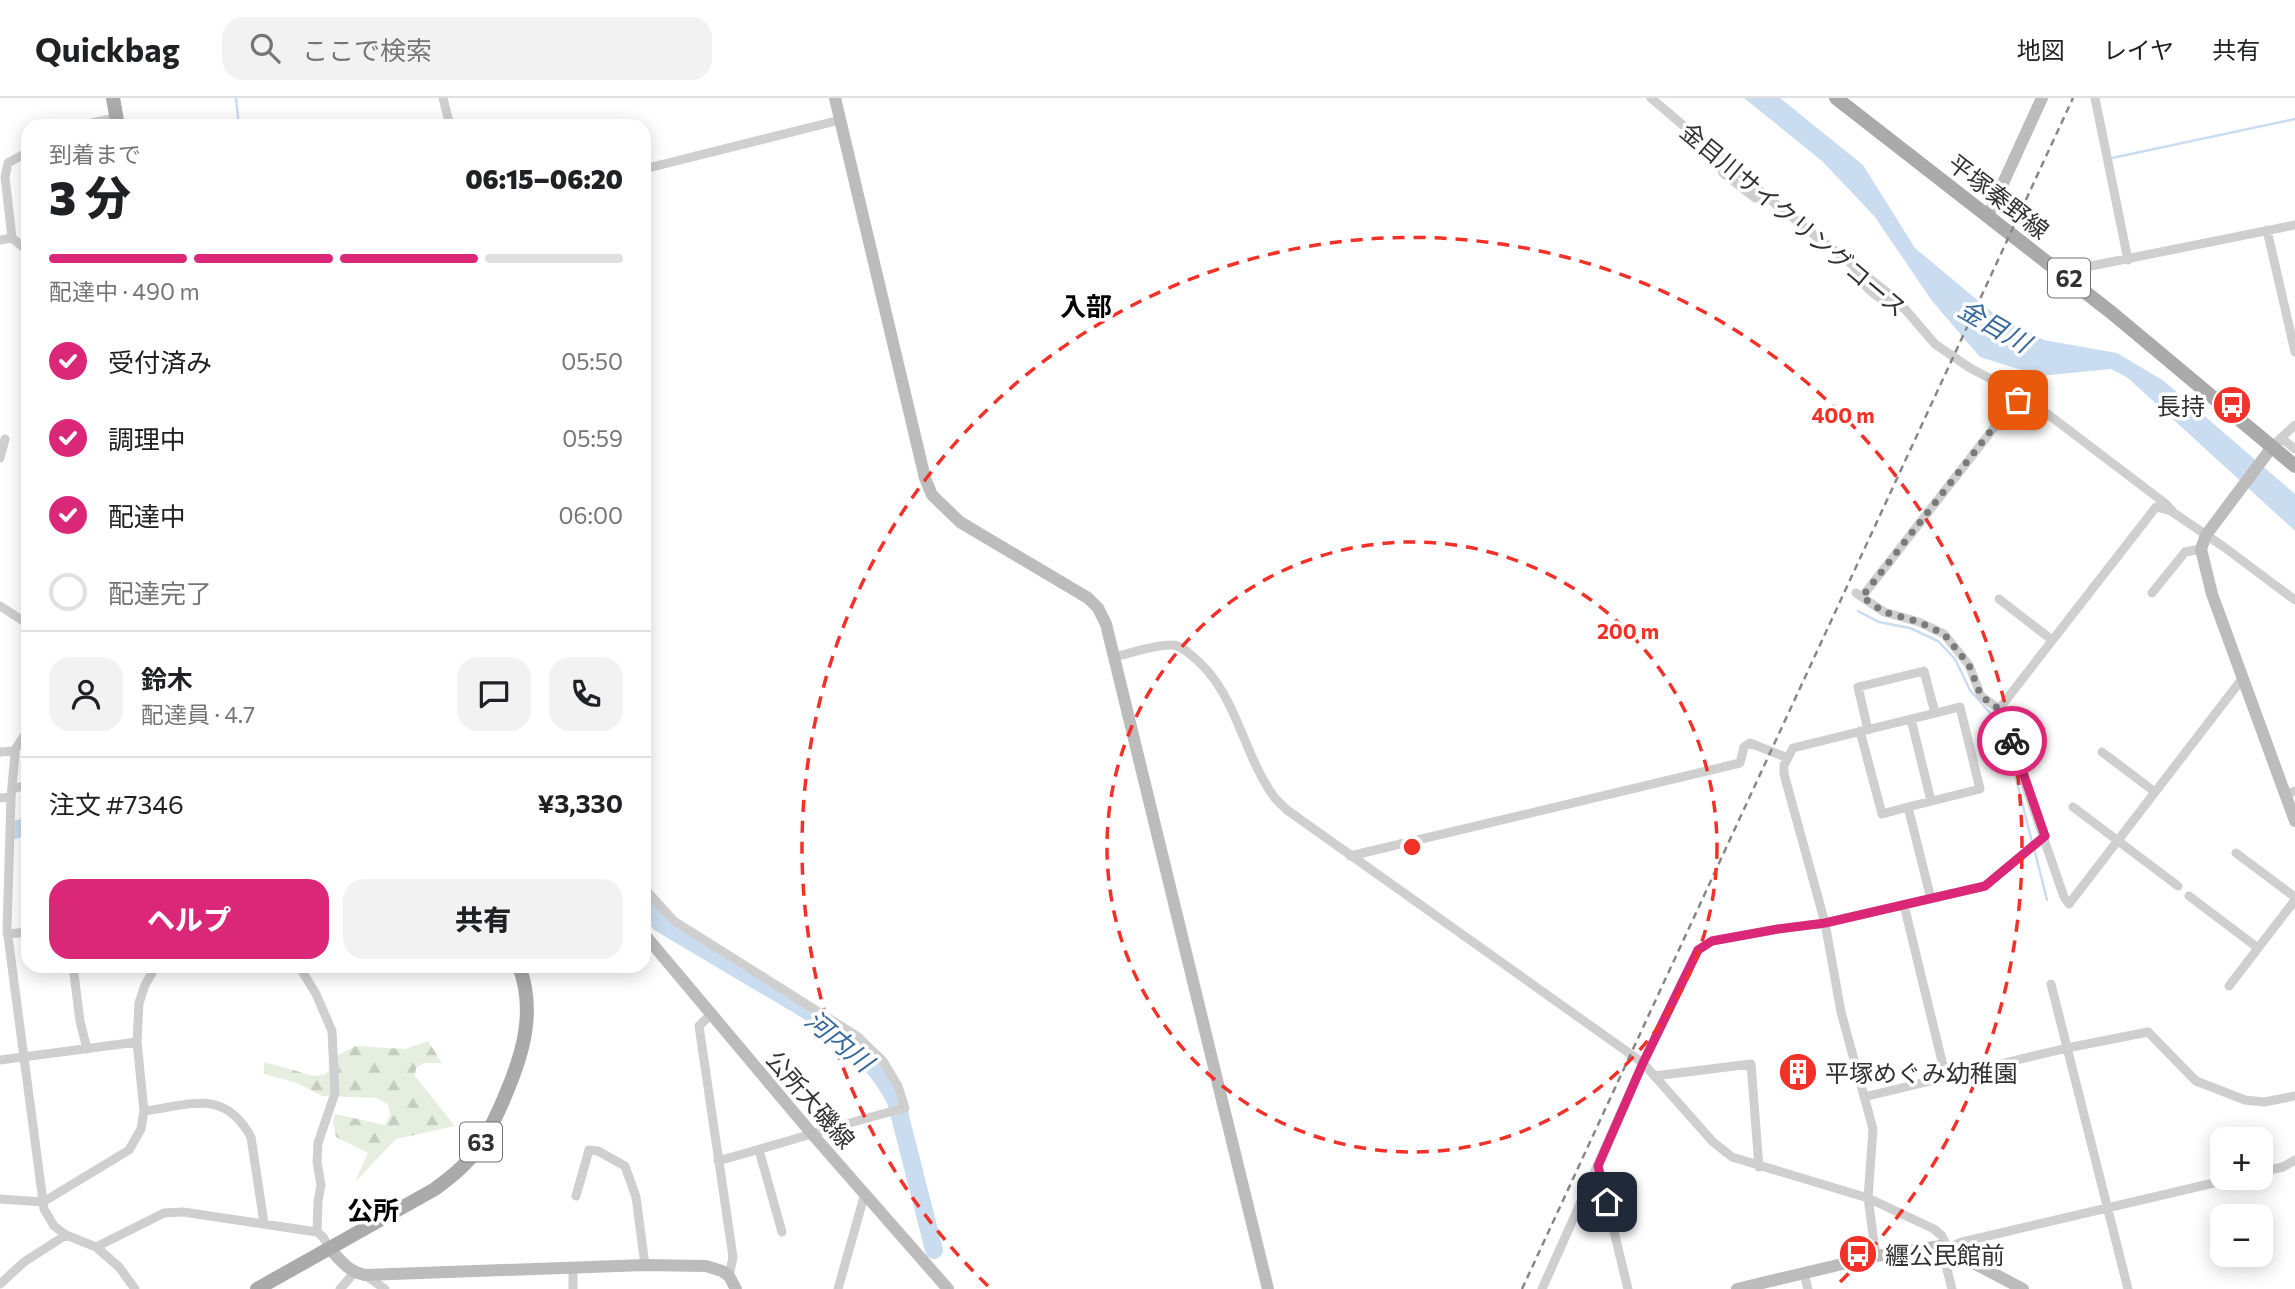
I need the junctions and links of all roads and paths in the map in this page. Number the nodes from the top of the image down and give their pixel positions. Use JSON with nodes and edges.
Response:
{"nodes":[{"id":1,"x":114,"y":98,"type":"edge"},
{"id":2,"x":443,"y":98,"type":"edge"},
{"id":3,"x":835,"y":98,"type":"edge"},
{"id":4,"x":1651,"y":98,"type":"edge"},
{"id":5,"x":1836,"y":98,"type":"edge"},
{"id":6,"x":2042,"y":98,"type":"edge"},
{"id":7,"x":2095,"y":98,"type":"edge"},
{"id":8,"x":117,"y":119,"type":"edge"},
{"id":9,"x":448,"y":119,"type":"edge"},
{"id":10,"x":840,"y":120,"type":"junction"},
{"id":11,"x":21,"y":156,"type":"edge"},
{"id":12,"x":651,"y":167,"type":"edge"},
{"id":13,"x":3,"y":195,"type":"edge"},
{"id":14,"x":1988,"y":216,"type":"junction"},
{"id":15,"x":2295,"y":225,"type":"edge"},
{"id":16,"x":2267,"y":230,"type":"junction"},
{"id":17,"x":12,"y":238,"type":"junction"},
{"id":18,"x":0,"y":240,"type":"edge"},
{"id":19,"x":21,"y":245,"type":"edge"},
{"id":20,"x":2128,"y":260,"type":"junction"},
{"id":21,"x":2063,"y":274,"type":"junction"},
{"id":22,"x":2295,"y":348,"type":"edge"},
{"id":23,"x":2044,"y":412,"type":"junction"},
{"id":24,"x":2295,"y":425,"type":"edge"},
{"id":25,"x":5,"y":439,"type":"dead end"},
{"id":26,"x":2276,"y":442,"type":"junction"},
{"id":27,"x":2295,"y":449,"type":"edge"},
{"id":28,"x":0,"y":458,"type":"edge"},
{"id":29,"x":2295,"y":466,"type":"edge"},
{"id":30,"x":2173,"y":512,"type":"junction"},
{"id":31,"x":2208,"y":532,"type":"junction"},
{"id":32,"x":2201,"y":549,"type":"junction"},
{"id":33,"x":2152,"y":593,"type":"dead end"},
{"id":34,"x":1999,"y":598,"type":"dead end"},
{"id":35,"x":2295,"y":600,"type":"edge"},
{"id":36,"x":0,"y":606,"type":"edge"},
{"id":37,"x":21,"y":620,"type":"edge"},
{"id":38,"x":2052,"y":640,"type":"junction"},
{"id":39,"x":1113,"y":657,"type":"junction"},
{"id":40,"x":2242,"y":680,"type":"junction"},
{"id":41,"x":1999,"y":709,"type":"junction"},
{"id":42,"x":1935,"y":713,"type":"junction"},
{"id":43,"x":1911,"y":719,"type":"junction"},
{"id":44,"x":1864,"y":731,"type":"junction"},
{"id":45,"x":21,"y":740,"type":"edge"},
{"id":46,"x":14,"y":751,"type":"junction"},
{"id":47,"x":0,"y":752,"type":"edge"},
{"id":48,"x":2102,"y":752,"type":"dead end"},
{"id":49,"x":1788,"y":758,"type":"junction"},
{"id":50,"x":21,"y":788,"type":"edge"},
{"id":51,"x":2155,"y":792,"type":"junction"},
{"id":52,"x":12,"y":793,"type":"junction"},
{"id":53,"x":2290,"y":793,"type":"edge"},
{"id":54,"x":0,"y":798,"type":"edge"},
{"id":55,"x":1931,"y":802,"type":"junction"},
{"id":56,"x":1908,"y":807,"type":"junction"},
{"id":57,"x":2073,"y":807,"type":"dead end"},
{"id":58,"x":2295,"y":821,"type":"edge"},
{"id":59,"x":2045,"y":836,"type":"junction"},
{"id":60,"x":2118,"y":841,"type":"junction"},
{"id":61,"x":2236,"y":853,"type":"dead end"},
{"id":62,"x":1350,"y":856,"type":"junction"},
{"id":63,"x":2178,"y":886,"type":"dead end"},
{"id":64,"x":651,"y":896,"type":"edge"},
{"id":65,"x":2189,"y":896,"type":"dead end"},
{"id":66,"x":2295,"y":898,"type":"edge"},
{"id":67,"x":1931,"y":899,"type":"junction"},
{"id":68,"x":1904,"y":905,"type":"junction"},
{"id":69,"x":1825,"y":923,"type":"junction"},
{"id":70,"x":21,"y":933,"type":"edge"},
{"id":71,"x":7,"y":934,"type":"junction"},
{"id":72,"x":651,"y":942,"type":"edge"},
{"id":73,"x":2258,"y":948,"type":"junction"},
{"id":74,"x":74,"y":973,"type":"edge"},
{"id":75,"x":149,"y":973,"type":"edge"},
{"id":76,"x":152,"y":973,"type":"edge"},
{"id":77,"x":303,"y":973,"type":"edge"},
{"id":78,"x":521,"y":973,"type":"edge"},
{"id":79,"x":151,"y":976,"type":"junction"},
{"id":80,"x":2051,"y":984,"type":"dead end"},
{"id":81,"x":2229,"y":986,"type":"dead end"},
{"id":82,"x":711,"y":1014,"type":"junction"},
{"id":83,"x":137,"y":1042,"type":"junction"},
{"id":84,"x":2067,"y":1048,"type":"junction"},
{"id":85,"x":87,"y":1049,"type":"junction"},
{"id":86,"x":22,"y":1057,"type":"junction"},
{"id":87,"x":0,"y":1060,"type":"edge"},
{"id":88,"x":1643,"y":1063,"type":"junction"},
{"id":89,"x":1654,"y":1076,"type":"junction"},
{"id":90,"x":1946,"y":1077,"type":"junction"},
{"id":91,"x":2295,"y":1096,"type":"edge"},
{"id":92,"x":1864,"y":1097,"type":"junction"},
{"id":93,"x":144,"y":1111,"type":"junction"},
{"id":94,"x":813,"y":1135,"type":"junction"},
{"id":95,"x":759,"y":1150,"type":"junction"},
{"id":96,"x":2295,"y":1160,"type":"edge"},
{"id":97,"x":718,"y":1161,"type":"junction"},
{"id":98,"x":1598,"y":1166,"type":"junction"},
{"id":99,"x":1759,"y":1167,"type":"junction"},
{"id":100,"x":2273,"y":1169,"type":"edge"},
{"id":101,"x":2210,"y":1184,"type":"edge"},
{"id":102,"x":865,"y":1193,"type":"junction"},
{"id":103,"x":576,"y":1196,"type":"dead end"},
{"id":104,"x":1868,"y":1198,"type":"junction"},
{"id":105,"x":0,"y":1199,"type":"edge"},
{"id":106,"x":43,"y":1202,"type":"junction"},
{"id":107,"x":2108,"y":1207,"type":"junction"},
{"id":108,"x":264,"y":1223,"type":"junction"},
{"id":109,"x":782,"y":1232,"type":"dead end"},
{"id":110,"x":317,"y":1233,"type":"junction"},
{"id":111,"x":66,"y":1235,"type":"junction"},
{"id":112,"x":96,"y":1247,"type":"junction"},
{"id":113,"x":1944,"y":1247,"type":"junction"},
{"id":114,"x":330,"y":1249,"type":"junction"},
{"id":115,"x":1876,"y":1256,"type":"junction"},
{"id":116,"x":645,"y":1265,"type":"junction"},
{"id":117,"x":573,"y":1267,"type":"junction"},
{"id":118,"x":360,"y":1274,"type":"junction"},
{"id":119,"x":1804,"y":1274,"type":"junction"},
{"id":120,"x":729,"y":1276,"type":"junction"},
{"id":121,"x":0,"y":1284,"type":"edge"},
{"id":122,"x":135,"y":1289,"type":"edge"},
{"id":123,"x":257,"y":1289,"type":"edge"},
{"id":124,"x":340,"y":1289,"type":"edge"},
{"id":125,"x":385,"y":1289,"type":"edge"},
{"id":126,"x":573,"y":1289,"type":"edge"},
{"id":127,"x":736,"y":1289,"type":"edge"},
{"id":128,"x":838,"y":1289,"type":"edge"},
{"id":129,"x":948,"y":1289,"type":"edge"},
{"id":130,"x":1268,"y":1289,"type":"edge"},
{"id":131,"x":1542,"y":1289,"type":"edge"},
{"id":132,"x":1628,"y":1289,"type":"edge"},
{"id":133,"x":1737,"y":1289,"type":"edge"},
{"id":134,"x":1808,"y":1289,"type":"edge"},
{"id":135,"x":1952,"y":1289,"type":"edge"},
{"id":136,"x":2023,"y":1289,"type":"edge"},
{"id":137,"x":2128,"y":1289,"type":"edge"}],
"edges":[{"from":1,"to":8,"type":"main road"},
{"from":2,"to":9,"type":"street"},
{"from":3,"to":10,"type":"street"},
{"from":4,"to":23,"type":"street","name":"金目川サイクリングコース"},
{"from":5,"to":14,"type":"main road","name":"平塚秦野線","number":"62"},
{"from":6,"to":14,"type":"street"},
{"from":7,"to":20,"type":"street"},
{"from":10,"to":12,"type":"street"},
{"from":10,"to":39,"type":"street"},
{"from":11,"to":13,"type":"street"},
{"from":13,"to":17,"type":"street"},
{"from":14,"to":21,"type":"main road","name":"平塚秦野線","number":"62"},
{"from":15,"to":16,"type":"street"},
{"from":16,"to":20,"type":"street"},
{"from":16,"to":22,"type":"street"},
{"from":17,"to":18,"type":"street"},
{"from":17,"to":19,"type":"street"},
{"from":20,"to":21,"type":"street"},
{"from":21,"to":26,"type":"main road","name":"平塚秦野線","number":"62"},
{"from":23,"to":30,"type":"street","name":"金目川サイクリングコース"},
{"from":23,"to":41,"type":"street"},
{"from":24,"to":26,"type":"street"},
{"from":25,"to":28,"type":"street"},
{"from":26,"to":27,"type":"street"},
{"from":26,"to":29,"type":"main road","name":"平塚秦野線","number":"62"},
{"from":26,"to":31,"type":"street"},
{"from":30,"to":31,"type":"street","name":"金目川サイクリングコース"},
{"from":30,"to":38,"type":"street"},
{"from":31,"to":32,"type":"street"},
{"from":31,"to":35,"type":"street"},
{"from":32,"to":33,"type":"street"},
{"from":32,"to":40,"type":"street"},
{"from":34,"to":38,"type":"street"},
{"from":36,"to":37,"type":"street"},
{"from":38,"to":41,"type":"street"},
{"from":39,"to":62,"type":"street"},
{"from":39,"to":130,"type":"street"},
{"from":40,"to":51,"type":"street"},
{"from":40,"to":53,"type":"street"},
{"from":41,"to":59,"type":"street"},
{"from":42,"to":43,"type":"street"},
{"from":42,"to":44,"type":"street"},
{"from":42,"to":55,"type":"street"},
{"from":43,"to":44,"type":"street"},
{"from":43,"to":55,"type":"street"},
{"from":44,"to":49,"type":"street"},
{"from":44,"to":56,"type":"street"},
{"from":45,"to":46,"type":"street"},
{"from":46,"to":47,"type":"street"},
{"from":46,"to":52,"type":"street"},
{"from":48,"to":51,"type":"street"},
{"from":49,"to":62,"type":"street"},
{"from":49,"to":69,"type":"street"},
{"from":50,"to":52,"type":"street"},
{"from":51,"to":60,"type":"street"},
{"from":52,"to":54,"type":"street"},
{"from":52,"to":71,"type":"street"},
{"from":53,"to":58,"type":"street"},
{"from":55,"to":56,"type":"street"},
{"from":56,"to":67,"type":"street"},
{"from":57,"to":60,"type":"street"},
{"from":59,"to":60,"type":"street"},
{"from":59,"to":67,"type":"street"},
{"from":60,"to":63,"type":"street"},
{"from":61,"to":66,"type":"street"},
{"from":62,"to":88,"type":"street"},
{"from":64,"to":94,"type":"street"},
{"from":65,"to":73,"type":"street"},
{"from":66,"to":73,"type":"street"},
{"from":67,"to":68,"type":"street"},
{"from":68,"to":69,"type":"street"},
{"from":68,"to":90,"type":"street"},
{"from":69,"to":88,"type":"street"},
{"from":69,"to":92,"type":"street"},
{"from":70,"to":71,"type":"street"},
{"from":71,"to":86,"type":"street"},
{"from":72,"to":82,"type":"street","name":"公所大磯線"},
{"from":73,"to":81,"type":"street"},
{"from":74,"to":85,"type":"street"},
{"from":75,"to":79,"type":"street"},
{"from":76,"to":79,"type":"street"},
{"from":77,"to":110,"type":"street"},
{"from":78,"to":114,"type":"main road","number":"63"},
{"from":79,"to":83,"type":"street"},
{"from":80,"to":84,"type":"street"},
{"from":82,"to":94,"type":"street","name":"公所大磯線"},
{"from":82,"to":97,"type":"street"},
{"from":83,"to":85,"type":"street"},
{"from":83,"to":93,"type":"street"},
{"from":84,"to":90,"type":"street"},
{"from":84,"to":91,"type":"street"},
{"from":84,"to":107,"type":"street"},
{"from":85,"to":86,"type":"street"},
{"from":86,"to":87,"type":"street"},
{"from":86,"to":106,"type":"street"},
{"from":88,"to":89,"type":"street"},
{"from":88,"to":98,"type":"street"},
{"from":89,"to":99,"type":"street"},
{"from":89,"to":99,"type":"street"},
{"from":90,"to":92,"type":"street"},
{"from":92,"to":104,"type":"street"},
{"from":93,"to":106,"type":"street"},
{"from":93,"to":108,"type":"street"},
{"from":94,"to":95,"type":"street"},
{"from":94,"to":102,"type":"street","name":"公所大磯線"},
{"from":95,"to":97,"type":"street"},
{"from":95,"to":109,"type":"street"},
{"from":96,"to":100,"type":"street"},
{"from":97,"to":120,"type":"street"},
{"from":98,"to":131,"type":"street"},
{"from":98,"to":132,"type":"street"},
{"from":99,"to":104,"type":"street"},
{"from":101,"to":107,"type":"street"},
{"from":102,"to":128,"type":"street"},
{"from":102,"to":129,"type":"street","name":"公所大磯線"},
{"from":103,"to":116,"type":"street"},
{"from":104,"to":113,"type":"street"},
{"from":104,"to":115,"type":"street"},
{"from":105,"to":106,"type":"street"},
{"from":106,"to":111,"type":"street"},
{"from":107,"to":113,"type":"street"},
{"from":107,"to":137,"type":"street"},
{"from":108,"to":110,"type":"street"},
{"from":108,"to":112,"type":"street"},
{"from":110,"to":114,"type":"street"},
{"from":111,"to":112,"type":"street"},
{"from":111,"to":121,"type":"street"},
{"from":112,"to":122,"type":"street"},
{"from":113,"to":115,"type":"street"},
{"from":113,"to":135,"type":"street"},
{"from":113,"to":136,"type":"street"},
{"from":114,"to":118,"type":"street"},
{"from":114,"to":123,"type":"main road","number":"63"},
{"from":115,"to":119,"type":"street"},
{"from":116,"to":117,"type":"street"},
{"from":116,"to":120,"type":"street"},
{"from":117,"to":118,"type":"street"},
{"from":117,"to":126,"type":"street"},
{"from":118,"to":124,"type":"street"},
{"from":118,"to":125,"type":"street"},
{"from":119,"to":133,"type":"street"},
{"from":119,"to":134,"type":"street"},
{"from":120,"to":127,"type":"street"}]}
